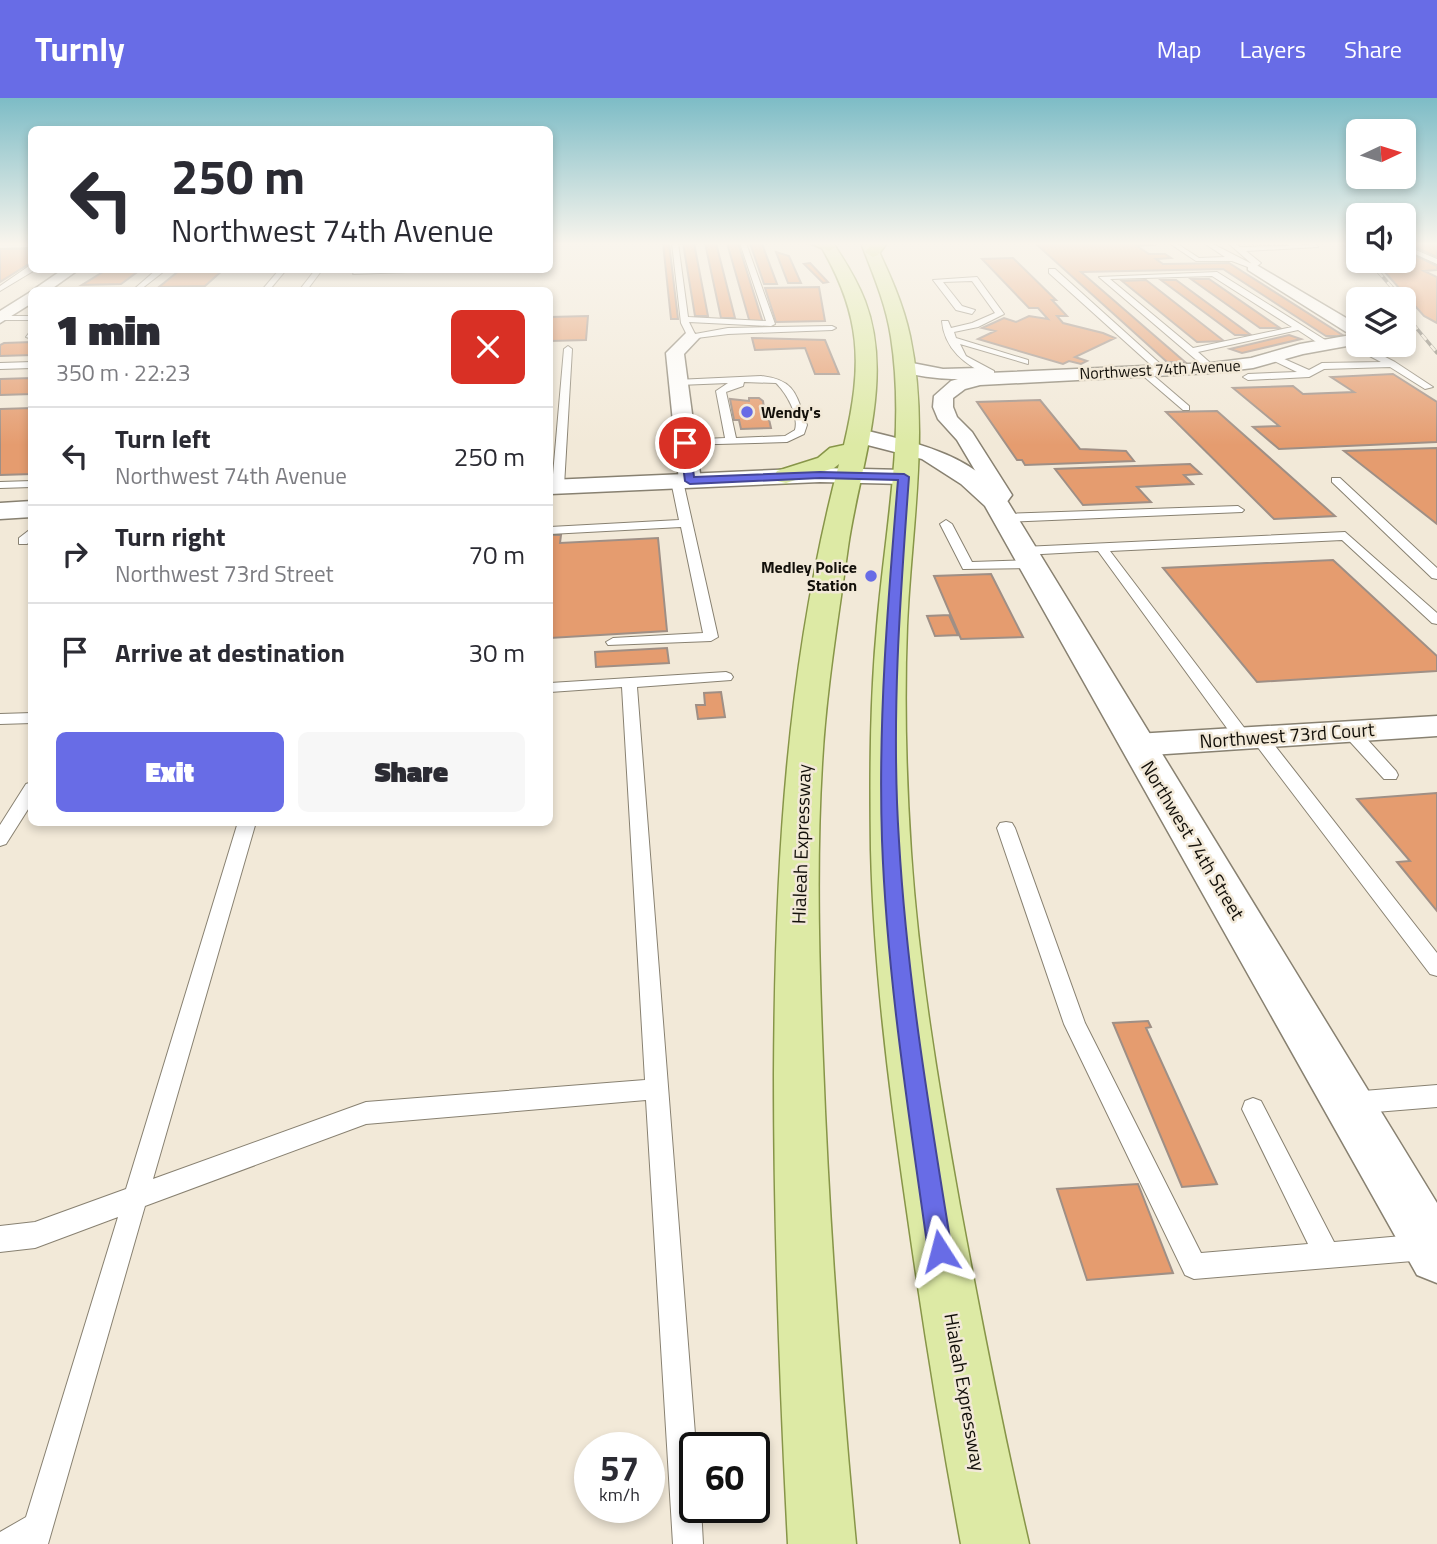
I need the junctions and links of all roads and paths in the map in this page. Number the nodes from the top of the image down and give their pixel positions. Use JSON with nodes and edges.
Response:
{"nodes":[{"id":1,"x":685,"y":310,"type":"edge"},
{"id":2,"x":766,"y":310,"type":"edge"},
{"id":3,"x":860,"y":310,"type":"edge"},
{"id":4,"x":896,"y":310,"type":"edge"},
{"id":5,"x":965,"y":310,"type":"edge"},
{"id":6,"x":976,"y":310,"type":"edge"},
{"id":7,"x":998,"y":310,"type":"edge"},
{"id":8,"x":1096,"y":310,"type":"edge"},
{"id":9,"x":1143,"y":310,"type":"edge"},
{"id":10,"x":1271,"y":310,"type":"edge"},
{"id":11,"x":1317,"y":310,"type":"edge"},
{"id":12,"x":972,"y":312,"type":"junction"},
{"id":13,"x":3,"y":314,"type":"edge"},
{"id":14,"x":28,"y":317,"type":"edge"},
{"id":15,"x":688,"y":328,"type":"junction"},
{"id":16,"x":832,"y":328,"type":"dead end"},
{"id":17,"x":1298,"y":328,"type":"junction"},
{"id":18,"x":1346,"y":331,"type":"edge"},
{"id":19,"x":950,"y":335,"type":"junction"},
{"id":20,"x":1346,"y":340,"type":"edge"},
{"id":21,"x":1327,"y":345,"type":"junction"},
{"id":22,"x":568,"y":349,"type":"dead end"},
{"id":23,"x":1191,"y":351,"type":"junction"},
{"id":24,"x":1273,"y":357,"type":"junction"},
{"id":25,"x":1382,"y":357,"type":"edge"},
{"id":26,"x":1392,"y":364,"type":"junction"},
{"id":27,"x":28,"y":365,"type":"edge"},
{"id":28,"x":0,"y":366,"type":"edge"},
{"id":29,"x":907,"y":367,"type":"junction"},
{"id":30,"x":1211,"y":368,"type":"junction"},
{"id":31,"x":1021,"y":369,"type":"junction"},
{"id":32,"x":1163,"y":371,"type":"junction"},
{"id":33,"x":1144,"y":372,"type":"junction"},
{"id":34,"x":991,"y":373,"type":"junction"},
{"id":35,"x":1309,"y":374,"type":"junction"},
{"id":36,"x":1248,"y":377,"type":"dead end"},
{"id":37,"x":679,"y":382,"type":"junction"},
{"id":38,"x":1428,"y":387,"type":"dead end"},
{"id":39,"x":952,"y":389,"type":"joint"},
{"id":40,"x":788,"y":390,"type":"junction"},
{"id":41,"x":1186,"y":408,"type":"dead end"},
{"id":42,"x":956,"y":430,"type":"junction"},
{"id":43,"x":731,"y":441,"type":"junction"},
{"id":44,"x":685,"y":443,"type":"junction"},
{"id":45,"x":905,"y":463,"type":"junction"},
{"id":46,"x":851,"y":468,"type":"junction"},
{"id":47,"x":743,"y":478,"type":"junction"},
{"id":48,"x":1336,"y":480,"type":"dead end"},
{"id":49,"x":684,"y":481,"type":"junction"},
{"id":50,"x":28,"y":484,"type":"edge"},
{"id":51,"x":0,"y":485,"type":"edge"},
{"id":52,"x":554,"y":487,"type":"edge"},
{"id":53,"x":987,"y":499,"type":"junction"},
{"id":54,"x":28,"y":509,"type":"edge"},
{"id":55,"x":1238,"y":510,"type":"dead end"},
{"id":56,"x":0,"y":511,"type":"edge"},
{"id":57,"x":685,"y":523,"type":"junction"},
{"id":58,"x":947,"y":524,"type":"dead end"},
{"id":59,"x":553,"y":530,"type":"edge"},
{"id":60,"x":1101,"y":547,"type":"junction"},
{"id":61,"x":1027,"y":557,"type":"junction"},
{"id":62,"x":1437,"y":575,"type":"edge"},
{"id":63,"x":1437,"y":620,"type":"edge"},
{"id":64,"x":613,"y":642,"type":"dead end"},
{"id":65,"x":726,"y":677,"type":"dead end"},
{"id":66,"x":629,"y":683,"type":"junction"},
{"id":67,"x":553,"y":687,"type":"edge"},
{"id":68,"x":28,"y":718,"type":"edge"},
{"id":69,"x":0,"y":719,"type":"edge"},
{"id":70,"x":1437,"y":726,"type":"edge"},
{"id":71,"x":1350,"y":731,"type":"junction"},
{"id":72,"x":1251,"y":738,"type":"junction"},
{"id":73,"x":1136,"y":745,"type":"junction"},
{"id":74,"x":1390,"y":775,"type":"dead end"},
{"id":75,"x":28,"y":794,"type":"edge"},
{"id":76,"x":246,"y":826,"type":"edge"},
{"id":77,"x":1006,"y":828,"type":"dead end"},
{"id":78,"x":0,"y":839,"type":"edge"},
{"id":79,"x":1437,"y":968,"type":"edge"},
{"id":80,"x":657,"y":1089,"type":"junction"},
{"id":81,"x":1437,"y":1096,"type":"edge"},
{"id":82,"x":1348,"y":1103,"type":"junction"},
{"id":83,"x":1253,"y":1110,"type":"dead end"},
{"id":84,"x":136,"y":1198,"type":"junction"},
{"id":85,"x":1431,"y":1237,"type":"edge"},
{"id":86,"x":0,"y":1239,"type":"edge"},
{"id":87,"x":1327,"y":1255,"type":"junction"},
{"id":88,"x":35,"y":1536,"type":"edge"},
{"id":89,"x":10,"y":1544,"type":"edge"},
{"id":90,"x":688,"y":1544,"type":"edge"},
{"id":91,"x":822,"y":1544,"type":"edge"},
{"id":92,"x":995,"y":1544,"type":"edge"}],
"edges":[{"from":1,"to":15,"type":"lane"},
{"from":2,"to":15,"type":"lane"},
{"from":3,"to":46,"type":"main road","name":"Hialeah Expressway"},
{"from":4,"to":29,"type":"main road","name":"Hialeah Expressway"},
{"from":5,"to":12,"type":"lane"},
{"from":6,"to":12,"type":"lane"},
{"from":7,"to":19,"type":"lane"},
{"from":8,"to":32,"type":"lane"},
{"from":9,"to":23,"type":"lane"},
{"from":10,"to":17,"type":"lane"},
{"from":11,"to":18,"type":"street"},
{"from":12,"to":19,"type":"lane"},
{"from":13,"to":14,"type":"lane"},
{"from":15,"to":16,"type":"lane"},
{"from":15,"to":37,"type":"street"},
{"from":17,"to":21,"type":"lane"},
{"from":17,"to":23,"type":"lane"},
{"from":19,"to":31,"type":"lane"},
{"from":19,"to":34,"type":"lane"},
{"from":20,"to":21,"type":"street","name":"Northwest 74th Avenue"},
{"from":21,"to":24,"type":"street","name":"Northwest 74th Avenue"},
{"from":22,"to":52,"type":"lane"},
{"from":23,"to":30,"type":"lane"},
{"from":24,"to":30,"type":"street","name":"Northwest 74th Avenue"},
{"from":24,"to":35,"type":"lane"},
{"from":25,"to":26,"type":"lane"},
{"from":26,"to":35,"type":"lane"},
{"from":26,"to":38,"type":"lane"},
{"from":27,"to":28,"type":"lane"},
{"from":29,"to":34,"type":"street","name":"Northwest 74th Avenue"},
{"from":29,"to":45,"type":"main road","name":"Hialeah Expressway"},
{"from":30,"to":32,"type":"street","name":"Northwest 74th Avenue"},
{"from":31,"to":33,"type":"street","name":"Northwest 74th Avenue"},
{"from":31,"to":34,"type":"street","name":"Northwest 74th Avenue"},
{"from":31,"to":39,"type":"street","name":"Northwest 74th Avenue"},
{"from":32,"to":33,"type":"street","name":"Northwest 74th Avenue"},
{"from":33,"to":41,"type":"lane"},
{"from":35,"to":36,"type":"lane"},
{"from":37,"to":40,"type":"lane"},
{"from":37,"to":44,"type":"street"},
{"from":39,"to":42,"type":"street","name":"Northwest 74th Street"},
{"from":40,"to":43,"type":"lane"},
{"from":40,"to":43,"type":"lane"},
{"from":42,"to":53,"type":"street","name":"Northwest 74th Street"},
{"from":42,"to":53,"type":"street","name":"Northwest 74th Street"},
{"from":43,"to":44,"type":"lane"},
{"from":44,"to":49,"type":"street"},
{"from":45,"to":46,"type":"street"},
{"from":45,"to":46,"type":"street"},
{"from":45,"to":53,"type":"street"},
{"from":45,"to":92,"type":"main road","name":"Hialeah Expressway"},
{"from":46,"to":47,"type":"street"},
{"from":46,"to":47,"type":"street"},
{"from":46,"to":91,"type":"main road","name":"Hialeah Expressway"},
{"from":47,"to":49,"type":"street"},
{"from":48,"to":62,"type":"lane"},
{"from":49,"to":52,"type":"street"},
{"from":49,"to":57,"type":"lane"},
{"from":50,"to":51,"type":"lane"},
{"from":53,"to":55,"type":"lane"},
{"from":53,"to":61,"type":"street","name":"Northwest 74th Street"},
{"from":54,"to":56,"type":"street"},
{"from":57,"to":59,"type":"lane"},
{"from":57,"to":64,"type":"lane"},
{"from":58,"to":61,"type":"lane"},
{"from":60,"to":61,"type":"lane"},
{"from":60,"to":63,"type":"lane"},
{"from":60,"to":72,"type":"lane"},
{"from":61,"to":73,"type":"street","name":"Northwest 74th Street"},
{"from":65,"to":66,"type":"lane"},
{"from":66,"to":67,"type":"lane"},
{"from":66,"to":80,"type":"lane"},
{"from":68,"to":69,"type":"lane"},
{"from":70,"to":71,"type":"street","name":"Northwest 73rd Court"},
{"from":71,"to":72,"type":"street","name":"Northwest 73rd Court"},
{"from":71,"to":74,"type":"lane"},
{"from":72,"to":73,"type":"street","name":"Northwest 73rd Court"},
{"from":72,"to":79,"type":"lane"},
{"from":73,"to":82,"type":"street","name":"Northwest 74th Street"},
{"from":75,"to":78,"type":"lane"},
{"from":76,"to":84,"type":"lane"},
{"from":77,"to":87,"type":"lane"},
{"from":80,"to":84,"type":"lane"},
{"from":80,"to":90,"type":"lane"},
{"from":81,"to":82,"type":"lane"},
{"from":82,"to":85,"type":"street","name":"Northwest 74th Street"},
{"from":83,"to":87,"type":"lane"},
{"from":84,"to":86,"type":"lane"},
{"from":84,"to":88,"type":"lane"},
{"from":85,"to":87,"type":"lane"},
{"from":88,"to":89,"type":"lane"}]}
